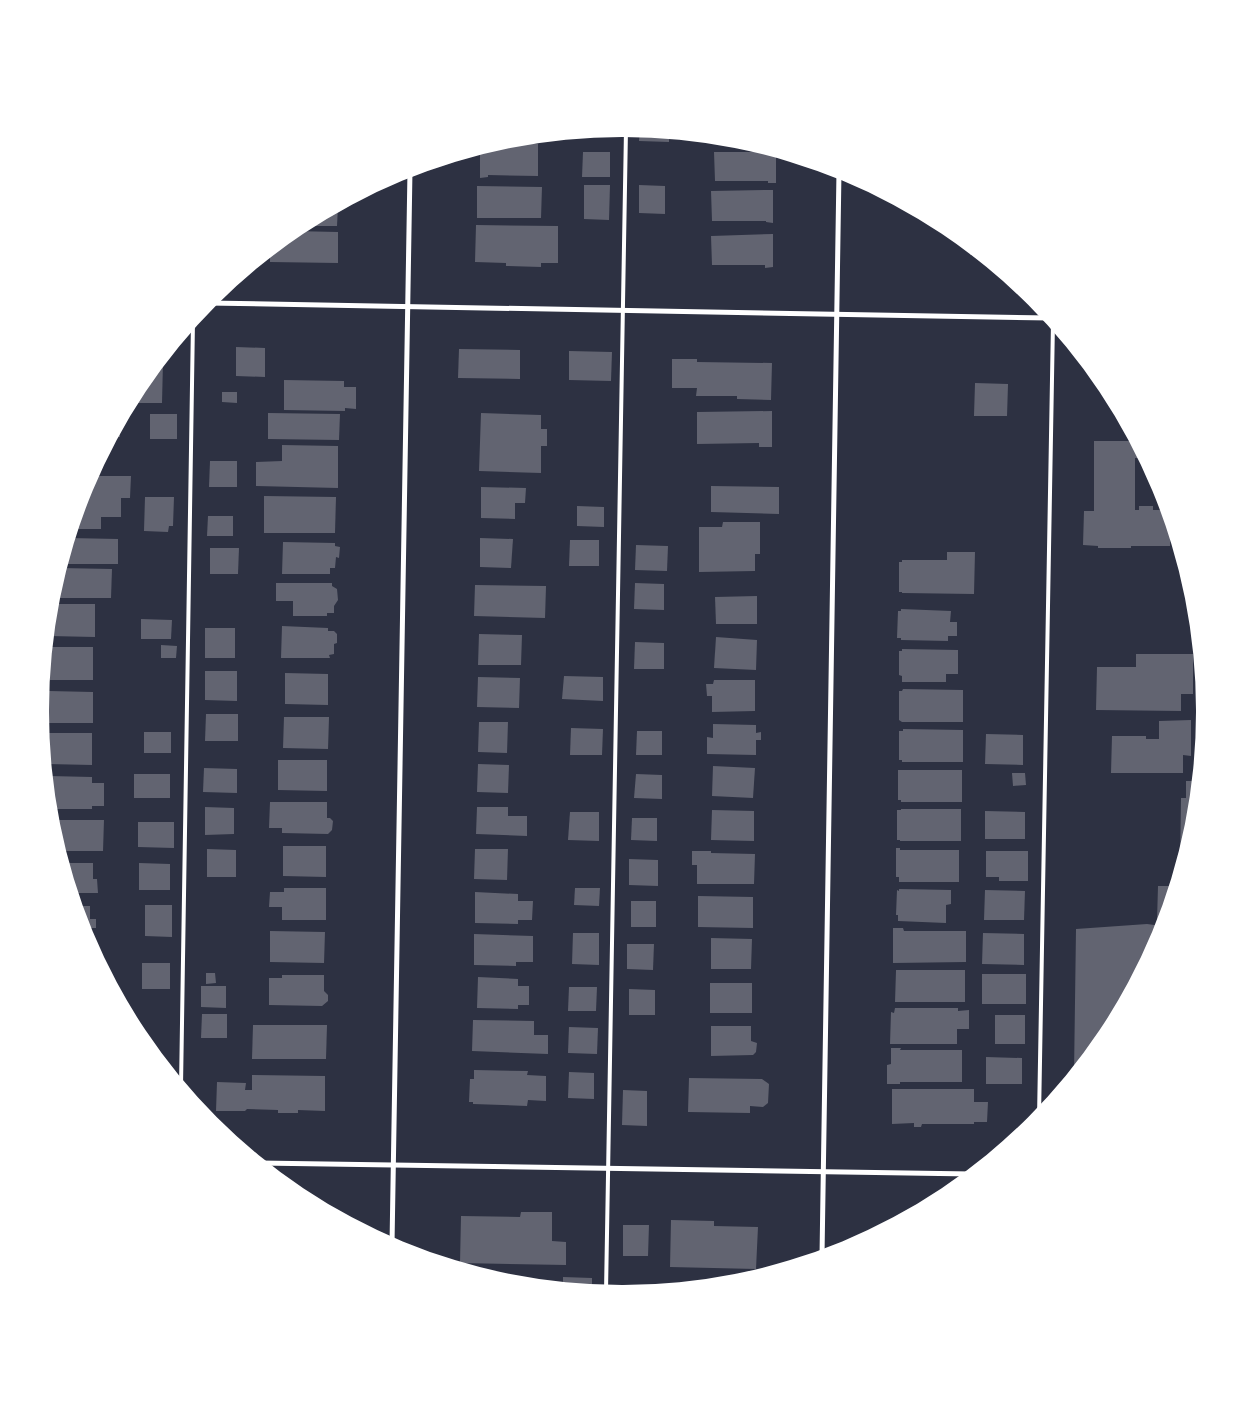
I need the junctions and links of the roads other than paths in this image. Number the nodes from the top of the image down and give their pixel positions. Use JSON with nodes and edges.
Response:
{"nodes":[{"id":1,"x":626,"y":137,"type":"edge"},
{"id":2,"x":410,"y":178,"type":"edge"},
{"id":3,"x":839,"y":180,"type":"edge"},
{"id":4,"x":219,"y":303,"type":"edge"},
{"id":5,"x":407,"y":307,"type":"junction"},
{"id":6,"x":624,"y":311,"type":"junction"},
{"id":7,"x":837,"y":314,"type":"junction"},
{"id":8,"x":1040,"y":318,"type":"edge"},
{"id":9,"x":193,"y":331,"type":"edge"},
{"id":10,"x":1053,"y":332,"type":"edge"},
{"id":11,"x":181,"y":1077,"type":"edge"},
{"id":12,"x":1039,"y":1105,"type":"edge"},
{"id":13,"x":268,"y":1162,"type":"edge"},
{"id":14,"x":394,"y":1164,"type":"junction"},
{"id":15,"x":608,"y":1168,"type":"junction"},
{"id":16,"x":824,"y":1172,"type":"junction"},
{"id":17,"x":961,"y":1174,"type":"edge"},
{"id":18,"x":392,"y":1236,"type":"edge"},
{"id":19,"x":822,"y":1248,"type":"edge"},
{"id":20,"x":606,"y":1285,"type":"edge"}],
"edges":[{"from":1,"to":6,"type":"lane"},
{"from":2,"to":5,"type":"street"},
{"from":3,"to":7,"type":"street"},
{"from":4,"to":5,"type":"street"},
{"from":5,"to":6,"type":"street"},
{"from":5,"to":14,"type":"street"},
{"from":6,"to":7,"type":"street"},
{"from":6,"to":15,"type":"lane"},
{"from":7,"to":8,"type":"street"},
{"from":7,"to":16,"type":"street"},
{"from":9,"to":11,"type":"lane"},
{"from":10,"to":12,"type":"lane"},
{"from":13,"to":14,"type":"street"},
{"from":14,"to":15,"type":"street"},
{"from":14,"to":18,"type":"street"},
{"from":15,"to":16,"type":"street"},
{"from":15,"to":20,"type":"lane"},
{"from":16,"to":17,"type":"street"},
{"from":16,"to":19,"type":"street"}]}
